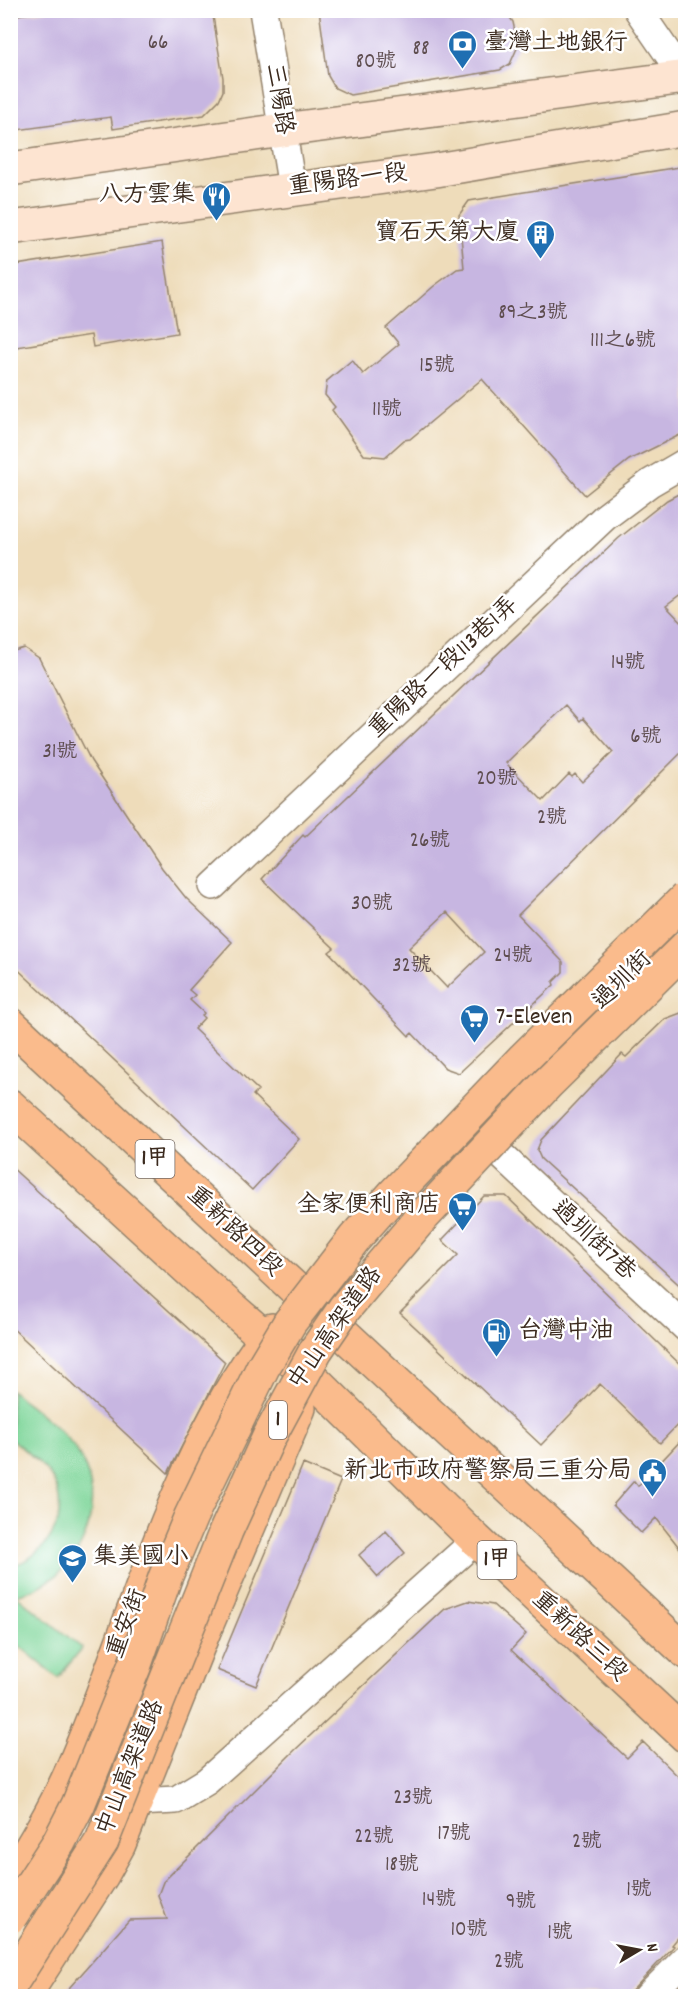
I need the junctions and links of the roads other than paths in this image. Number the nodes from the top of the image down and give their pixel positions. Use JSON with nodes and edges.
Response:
{"nodes":[{"id":1,"x":263,"y":10,"type":"edge"},
{"id":2,"x":638,"y":10,"type":"edge"},
{"id":3,"x":685,"y":77,"type":"edge"},
{"id":4,"x":686,"y":128,"type":"edge"},
{"id":5,"x":283,"y":130,"type":"junction"},
{"id":6,"x":10,"y":169,"type":"edge"},
{"id":7,"x":292,"y":188,"type":"junction"},
{"id":8,"x":10,"y":228,"type":"edge"},
{"id":9,"x":686,"y":462,"type":"edge"},
{"id":10,"x":213,"y":886,"type":"dead end"},
{"id":11,"x":686,"y":898,"type":"edge"},
{"id":12,"x":685,"y":920,"type":"edge"},
{"id":13,"x":686,"y":926,"type":"edge"},
{"id":14,"x":686,"y":947,"type":"edge"},
{"id":15,"x":10,"y":1024,"type":"edge"},
{"id":16,"x":10,"y":1106,"type":"edge"},
{"id":17,"x":459,"y":1144,"type":"junction"},
{"id":18,"x":501,"y":1155,"type":"dead end"},
{"id":19,"x":300,"y":1293,"type":"junction"},
{"id":20,"x":686,"y":1328,"type":"edge"},
{"id":21,"x":340,"y":1331,"type":"junction"},
{"id":22,"x":266,"y":1338,"type":"junction"},
{"id":23,"x":313,"y":1379,"type":"junction"},
{"id":24,"x":477,"y":1540,"type":"junction"},
{"id":25,"x":686,"y":1652,"type":"edge"},
{"id":26,"x":686,"y":1736,"type":"edge"},
{"id":27,"x":137,"y":1802,"type":"junction"},
{"id":28,"x":10,"y":1882,"type":"edge"},
{"id":29,"x":10,"y":1917,"type":"edge"},
{"id":30,"x":686,"y":1958,"type":"edge"},
{"id":31,"x":10,"y":1985,"type":"edge"},
{"id":32,"x":24,"y":1996,"type":"edge"},
{"id":33,"x":648,"y":1996,"type":"edge"}],
"edges":[{"from":1,"to":5,"type":"street","name":"三陽路"},
{"from":2,"to":3,"type":"street"},
{"from":3,"to":5,"type":"main road"},
{"from":4,"to":7,"type":"main road","name":"重陽路一段"},
{"from":5,"to":6,"type":"main road"},
{"from":5,"to":7,"type":"street","name":"三陽路"},
{"from":7,"to":8,"type":"main road","name":"重陽路一段"},
{"from":9,"to":10,"type":"street","name":"重陽路一段113巷1弄"},
{"from":11,"to":29,"type":"main road","name":"中山高架道路","number":"1","bridge":true},
{"from":12,"to":13,"type":"street"},
{"from":12,"to":17,"type":"main road","name":"過圳街"},
{"from":14,"to":31,"type":"main road","name":"中山高架道路","number":"1","bridge":true},
{"from":15,"to":19,"type":"main road","name":"重新路四段","number":"1甲"},
{"from":16,"to":22,"type":"main road","number":"1甲"},
{"from":17,"to":19,"type":"main road","name":"過圳街"},
{"from":17,"to":21,"type":"main road","number":"1"},
{"from":18,"to":20,"type":"street","name":"過圳街7巷"},
{"from":19,"to":21,"type":"main road","number":"1甲"},
{"from":19,"to":22,"type":"main road","name":"過圳街"},
{"from":21,"to":23,"type":"main road","number":"1"},
{"from":21,"to":25,"type":"main road","number":"1甲"},
{"from":22,"to":23,"type":"main road","name":"重新路三段","number":"1甲"},
{"from":22,"to":28,"type":"main road","name":"重安街"},
{"from":23,"to":24,"type":"main road","name":"重新路三段","number":"1甲"},
{"from":23,"to":27,"type":"main road","number":"1"},
{"from":24,"to":26,"type":"main road","name":"重新路三段","number":"1甲"},
{"from":24,"to":27,"type":"street"},
{"from":27,"to":32,"type":"main road","number":"1"},
{"from":30,"to":33,"type":"street"}]}
